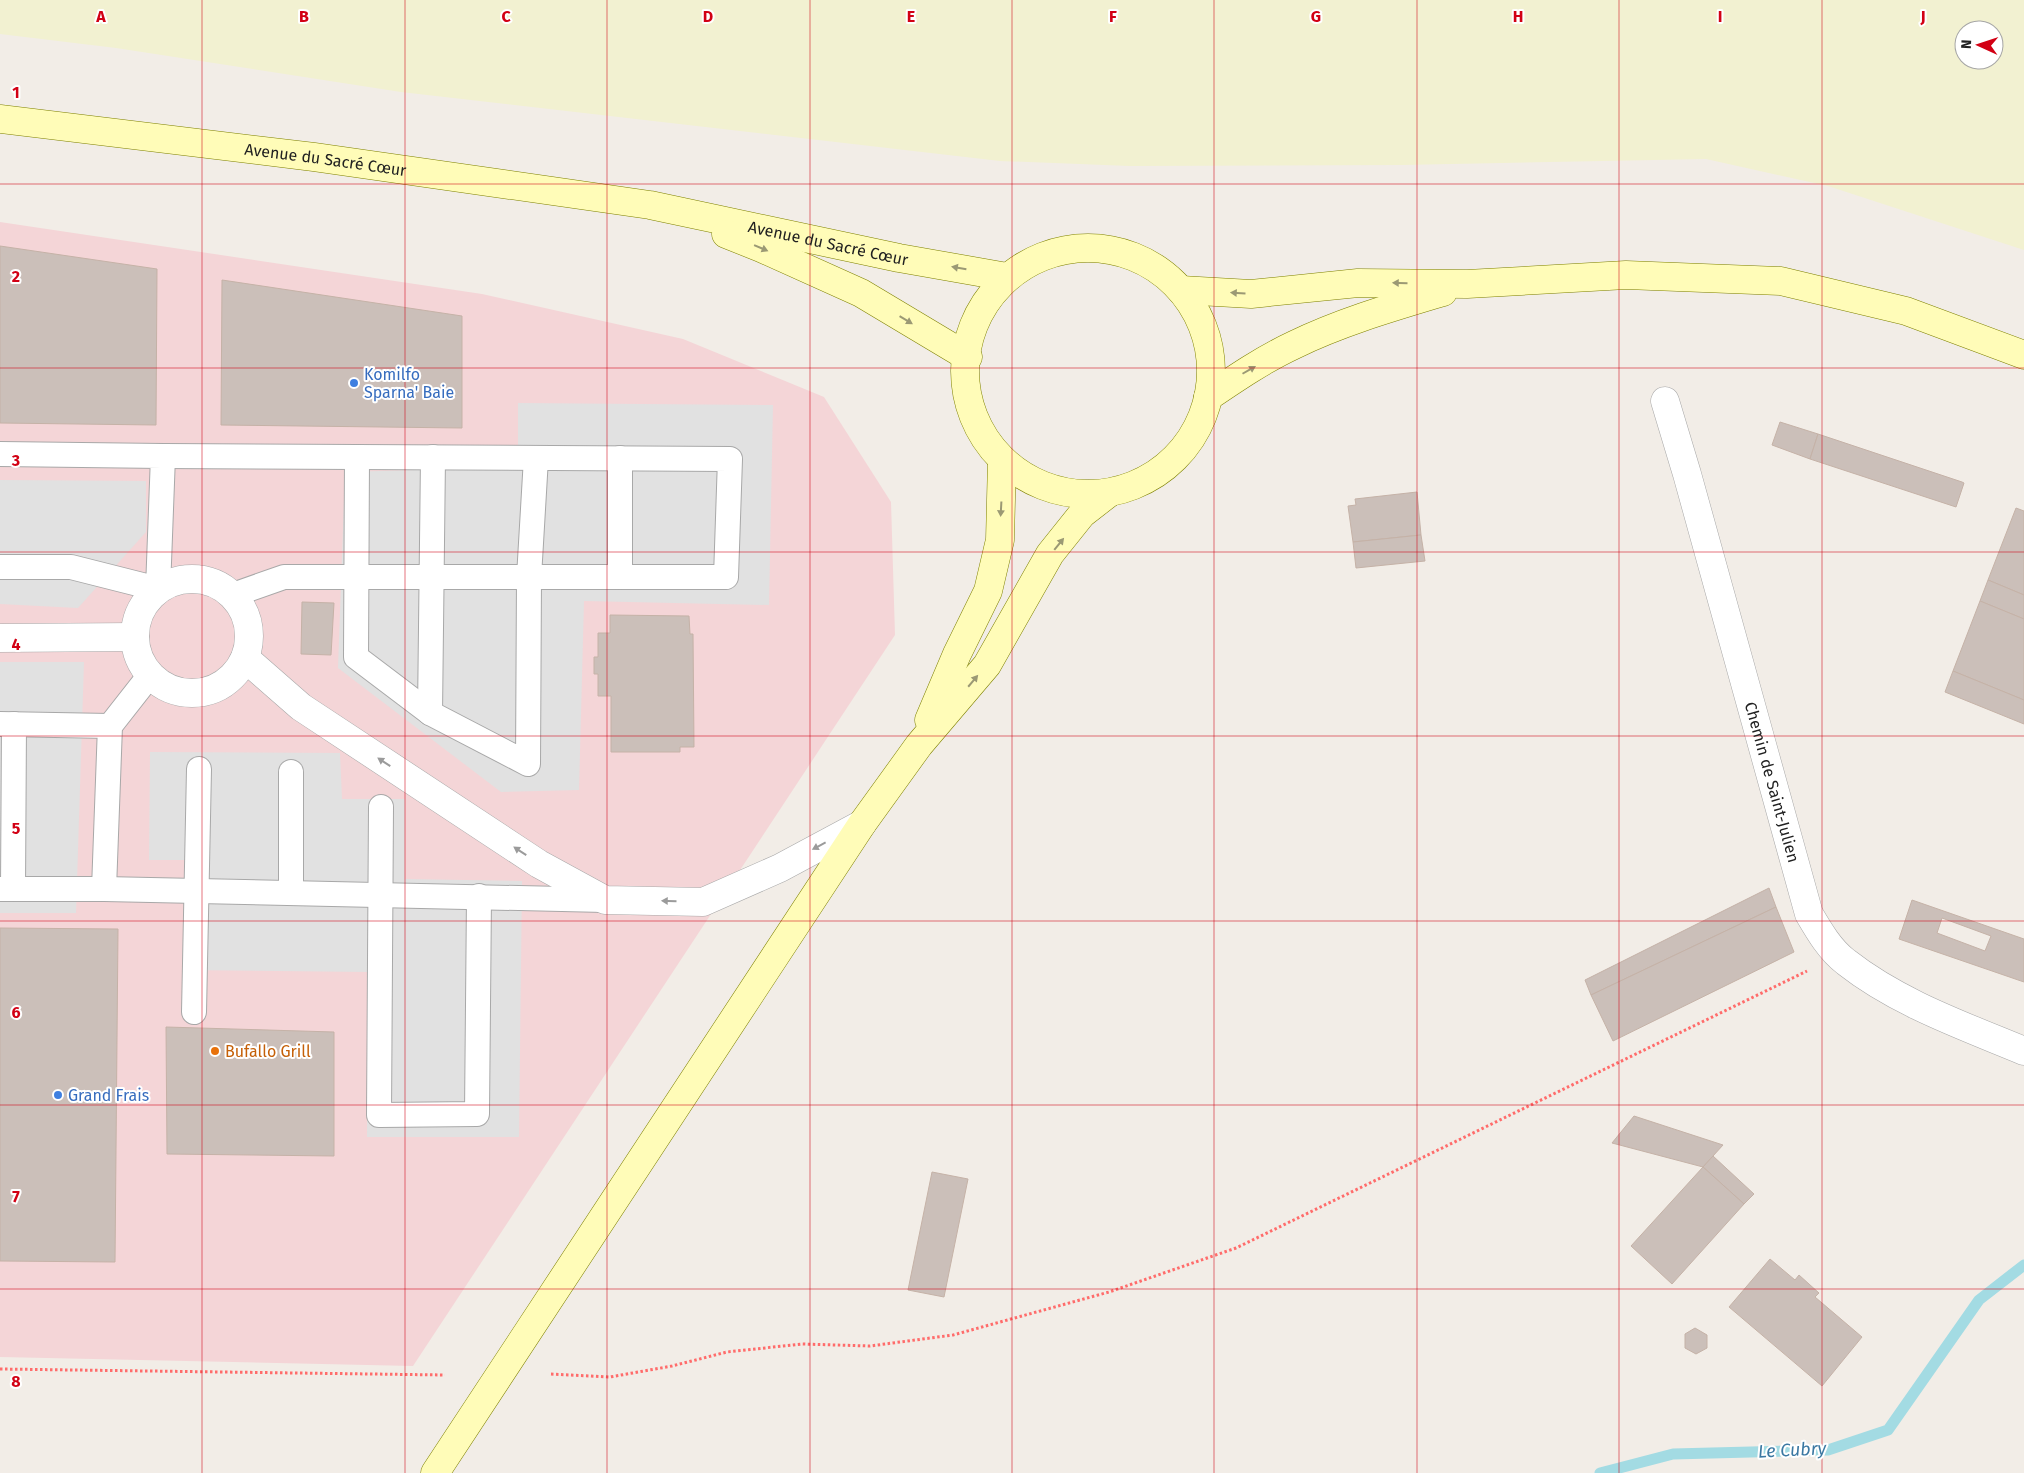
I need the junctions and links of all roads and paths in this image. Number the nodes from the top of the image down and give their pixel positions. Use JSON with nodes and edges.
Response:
{"nodes":[{"id":1,"x":0,"y":119,"type":"edge"},
{"id":2,"x":650,"y":205,"type":"junction"},
{"id":3,"x":1007,"y":277,"type":"junction"},
{"id":4,"x":1467,"y":284,"type":"junction"},
{"id":5,"x":1181,"y":290,"type":"junction"},
{"id":6,"x":2024,"y":354,"type":"edge"},
{"id":7,"x":968,"y":356,"type":"junction"},
{"id":8,"x":1208,"y":397,"type":"junction"},
{"id":9,"x":1665,"y":401,"type":"dead end"},
{"id":10,"x":0,"y":454,"type":"edge"},
{"id":11,"x":163,"y":456,"type":"junction"},
{"id":12,"x":357,"y":457,"type":"junction"},
{"id":13,"x":433,"y":457,"type":"junction"},
{"id":14,"x":536,"y":458,"type":"junction"},
{"id":15,"x":620,"y":458,"type":"junction"},
{"id":16,"x":1002,"y":460,"type":"junction"},
{"id":17,"x":1109,"y":493,"type":"junction"},
{"id":18,"x":0,"y":567,"type":"edge"},
{"id":19,"x":432,"y":577,"type":"junction"},
{"id":20,"x":529,"y":577,"type":"junction"},
{"id":21,"x":620,"y":577,"type":"junction"},
{"id":22,"x":356,"y":578,"type":"junction"},
{"id":23,"x":158,"y":589,"type":"junction"},
{"id":24,"x":233,"y":595,"type":"junction"},
{"id":25,"x":135,"y":637,"type":"junction"},
{"id":26,"x":0,"y":638,"type":"edge"},
{"id":27,"x":245,"y":658,"type":"junction"},
{"id":28,"x":150,"y":675,"type":"junction"},
{"id":29,"x":430,"y":713,"type":"junction"},
{"id":30,"x":7,"y":724,"type":"edge"},
{"id":31,"x":110,"y":726,"type":"junction"},
{"id":32,"x":918,"y":745,"type":"junction"},
{"id":33,"x":199,"y":769,"type":"dead end"},
{"id":34,"x":291,"y":772,"type":"dead end"},
{"id":35,"x":381,"y":807,"type":"dead end"},
{"id":36,"x":862,"y":824,"type":"junction"},
{"id":37,"x":6,"y":889,"type":"edge"},
{"id":38,"x":104,"y":889,"type":"junction"},
{"id":39,"x":198,"y":891,"type":"junction"},
{"id":40,"x":291,"y":892,"type":"junction"},
{"id":41,"x":382,"y":895,"type":"junction"},
{"id":42,"x":479,"y":896,"type":"junction"},
{"id":43,"x":605,"y":900,"type":"junction"},
{"id":44,"x":1834,"y":950,"type":"junction"},
{"id":45,"x":194,"y":1012,"type":"dead end"},
{"id":46,"x":2024,"y":1052,"type":"edge"},
{"id":47,"x":0,"y":1369,"type":"edge"},
{"id":48,"x":551,"y":1374,"type":"dead end"},
{"id":49,"x":445,"y":1375,"type":"dead end"},
{"id":50,"x":435,"y":1473,"type":"edge"}],
"edges":[{"from":1,"to":2,"type":"main road","name":"Avenue du Sacré Cœur"},
{"from":3,"to":2,"type":"main road","name":"Avenue du Sacré Cœur","one_way":true},
{"from":2,"to":7,"type":"main road","name":"Avenue du Sacré Cœur","one_way":true},
{"from":3,"to":5,"type":"main road"},
{"from":3,"to":7,"type":"main road"},
{"from":4,"to":5,"type":"main road","one_way":true},
{"from":4,"to":6,"type":"main road"},
{"from":8,"to":4,"type":"main road","one_way":true},
{"from":5,"to":8,"type":"main road"},
{"from":7,"to":16,"type":"main road"},
{"from":8,"to":17,"type":"main road"},
{"from":9,"to":44,"type":"street","name":"Chemin de Saint-Julien"},
{"from":10,"to":11,"type":"lane"},
{"from":11,"to":12,"type":"lane"},
{"from":11,"to":23,"type":"lane"},
{"from":12,"to":13,"type":"lane"},
{"from":12,"to":22,"type":"lane"},
{"from":13,"to":14,"type":"lane"},
{"from":13,"to":19,"type":"lane"},
{"from":14,"to":15,"type":"lane"},
{"from":14,"to":20,"type":"lane"},
{"from":15,"to":21,"type":"lane"},
{"from":15,"to":21,"type":"lane"},
{"from":16,"to":17,"type":"main road"},
{"from":16,"to":32,"type":"main road","one_way":true},
{"from":32,"to":17,"type":"main road","one_way":true},
{"from":18,"to":23,"type":"lane"},
{"from":19,"to":20,"type":"lane"},
{"from":19,"to":22,"type":"lane"},
{"from":19,"to":29,"type":"lane"},
{"from":20,"to":21,"type":"lane"},
{"from":20,"to":29,"type":"lane"},
{"from":22,"to":24,"type":"lane"},
{"from":22,"to":29,"type":"lane"},
{"from":23,"to":24,"type":"street"},
{"from":23,"to":25,"type":"street"},
{"from":24,"to":27,"type":"street"},
{"from":25,"to":26,"type":"street"},
{"from":25,"to":28,"type":"street"},
{"from":27,"to":28,"type":"street"},
{"from":43,"to":27,"type":"street","one_way":true},
{"from":28,"to":31,"type":"lane"},
{"from":30,"to":31,"type":"lane"},
{"from":30,"to":37,"type":"lane"},
{"from":31,"to":38,"type":"lane"},
{"from":32,"to":36,"type":"main road"},
{"from":33,"to":39,"type":"lane"},
{"from":34,"to":40,"type":"lane"},
{"from":35,"to":41,"type":"lane"},
{"from":36,"to":43,"type":"street","one_way":true},
{"from":36,"to":50,"type":"main road"},
{"from":37,"to":38,"type":"lane"},
{"from":38,"to":39,"type":"lane"},
{"from":39,"to":40,"type":"lane"},
{"from":39,"to":45,"type":"lane"},
{"from":40,"to":41,"type":"lane"},
{"from":41,"to":42,"type":"lane"},
{"from":41,"to":42,"type":"lane"},
{"from":42,"to":43,"type":"lane"},
{"from":44,"to":46,"type":"street","name":"Chemin de Saint-Julien"},
{"from":44,"to":48,"type":"path"},
{"from":47,"to":49,"type":"path"}]}
